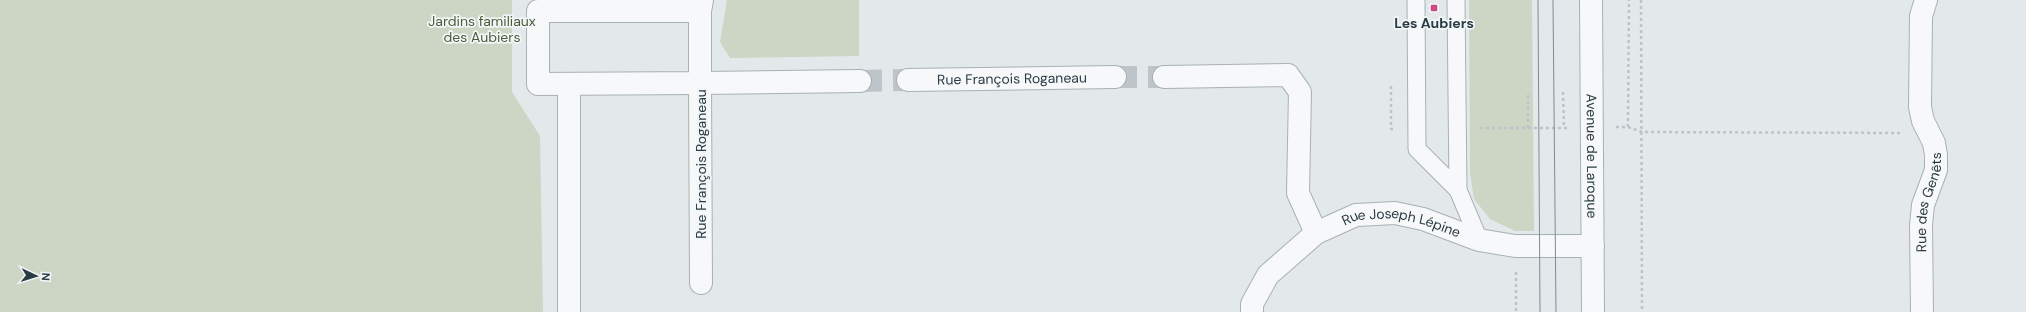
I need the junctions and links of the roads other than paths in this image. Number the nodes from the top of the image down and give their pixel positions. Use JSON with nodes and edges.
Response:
{"nodes":[{"id":1,"x":1416,"y":0,"type":"edge"},
{"id":2,"x":1456,"y":0,"type":"edge"},
{"id":3,"x":1591,"y":0,"type":"edge"},
{"id":4,"x":1926,"y":0,"type":"edge"},
{"id":5,"x":701,"y":6,"type":"edge"},
{"id":6,"x":1116,"y":77,"type":"tunnel mouth"},
{"id":7,"x":1164,"y":77,"type":"tunnel mouth"},
{"id":8,"x":908,"y":80,"type":"tunnel mouth"},
{"id":9,"x":860,"y":81,"type":"tunnel mouth"},
{"id":10,"x":700,"y":83,"type":"junction"},
{"id":11,"x":569,"y":84,"type":"junction"},
{"id":12,"x":1458,"y":190,"type":"junction"},
{"id":13,"x":1316,"y":233,"type":"junction"},
{"id":14,"x":1479,"y":240,"type":"junction"},
{"id":15,"x":1592,"y":246,"type":"junction"},
{"id":16,"x":701,"y":283,"type":"dead end"},
{"id":17,"x":569,"y":312,"type":"edge"},
{"id":18,"x":1252,"y":312,"type":"edge"},
{"id":19,"x":1593,"y":312,"type":"edge"},
{"id":20,"x":1922,"y":312,"type":"edge"}],
"edges":[{"from":1,"to":12,"type":"lane"},
{"from":2,"to":12,"type":"lane"},
{"from":3,"to":15,"type":"street","name":"Avenue de Laroque"},
{"from":4,"to":20,"type":"street","name":"Rue des Genêts"},
{"from":5,"to":10,"type":"street"},
{"from":5,"to":11,"type":"street"},
{"from":6,"to":8,"type":"street","name":"Rue François Roganeau"},
{"from":7,"to":13,"type":"street"},
{"from":9,"to":10,"type":"street","name":"Rue François Roganeau"},
{"from":10,"to":11,"type":"street"},
{"from":10,"to":16,"type":"street","name":"Rue François Roganeau"},
{"from":11,"to":17,"type":"street"},
{"from":12,"to":14,"type":"lane"},
{"from":13,"to":14,"type":"street","name":"Rue Joseph Lépine"},
{"from":13,"to":18,"type":"street","name":"Rue Joseph Lépine"},
{"from":14,"to":15,"type":"street","name":"Rue Joseph Lépine"},
{"from":15,"to":19,"type":"street","name":"Avenue de Laroque"}]}
